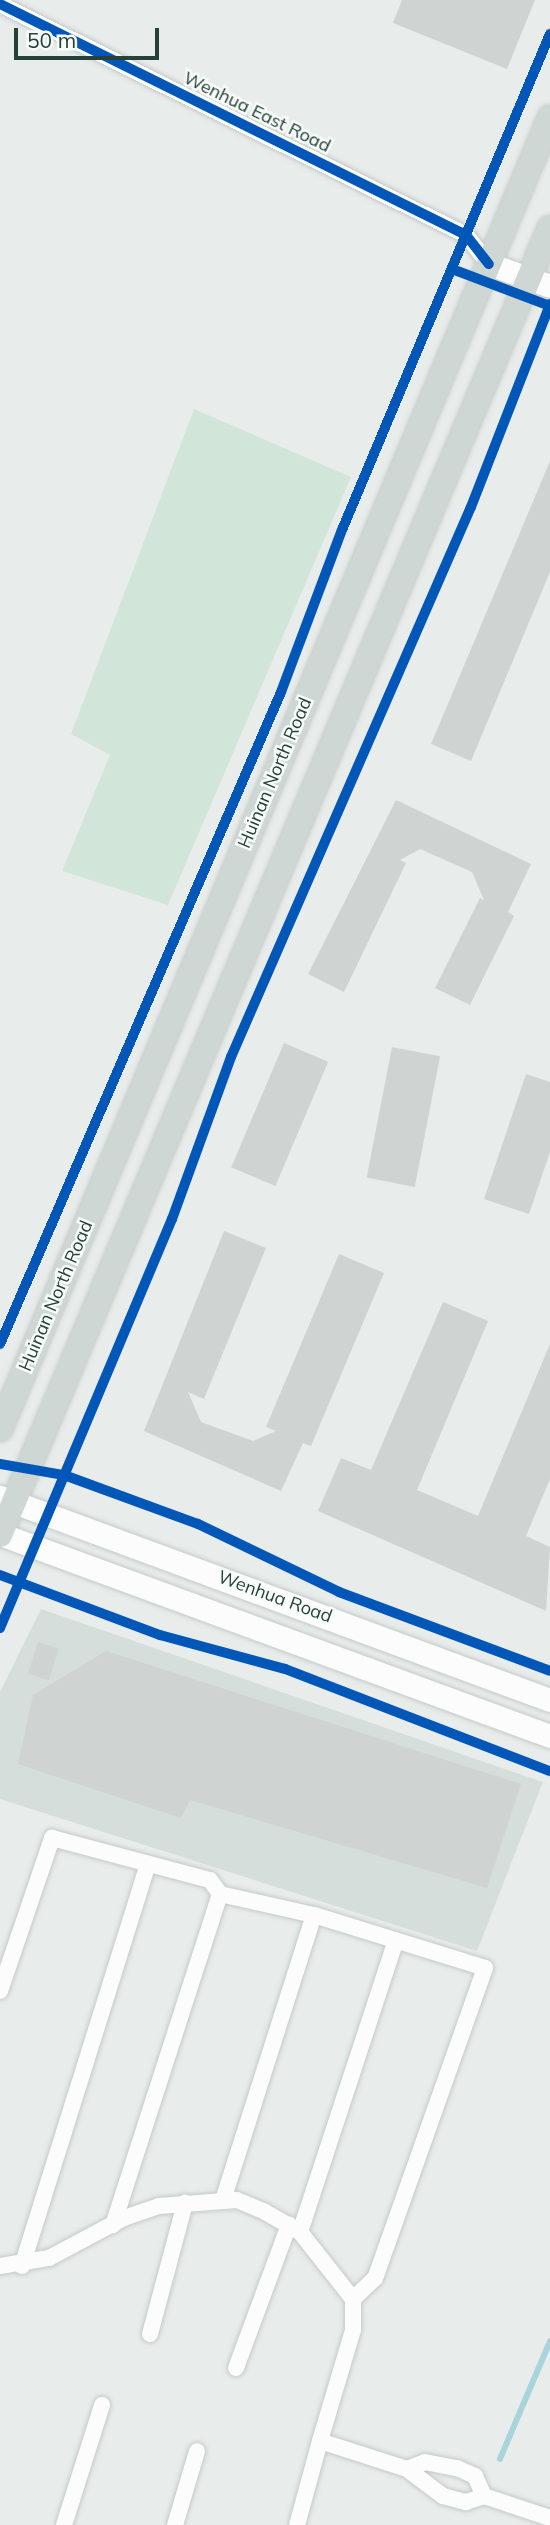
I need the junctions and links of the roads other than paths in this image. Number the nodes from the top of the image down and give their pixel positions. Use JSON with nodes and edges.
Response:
{"nodes":[{"id":1,"x":0,"y":5,"type":"edge"},
{"id":2,"x":550,"y":118,"type":"edge"},
{"id":3,"x":550,"y":228,"type":"edge"},
{"id":4,"x":489,"y":264,"type":"junction"},
{"id":5,"x":540,"y":282,"type":"edge"},
{"id":6,"x":0,"y":1429,"type":"edge"},
{"id":7,"x":7,"y":1499,"type":"edge"},
{"id":8,"x":0,"y":1535,"type":"edge"},
{"id":9,"x":550,"y":1700,"type":"edge"},
{"id":10,"x":550,"y":1736,"type":"edge"},
{"id":11,"x":148,"y":1864,"type":"junction"},
{"id":12,"x":220,"y":1894,"type":"junction"},
{"id":13,"x":314,"y":1914,"type":"junction"},
{"id":14,"x":396,"y":1940,"type":"junction"},
{"id":15,"x":0,"y":1991,"type":"edge"},
{"id":16,"x":223,"y":2200,"type":"junction"},
{"id":17,"x":186,"y":2203,"type":"junction"},
{"id":18,"x":113,"y":2225,"type":"junction"},
{"id":19,"x":295,"y":2228,"type":"junction"},
{"id":20,"x":0,"y":2266,"type":"edge"},
{"id":21,"x":22,"y":2266,"type":"junction"},
{"id":22,"x":353,"y":2299,"type":"junction"},
{"id":23,"x":150,"y":2334,"type":"dead end"},
{"id":24,"x":236,"y":2368,"type":"dead end"},
{"id":25,"x":103,"y":2405,"type":"dead end"},
{"id":26,"x":320,"y":2441,"type":"junction"},
{"id":27,"x":197,"y":2451,"type":"dead end"},
{"id":28,"x":407,"y":2469,"type":"junction"},
{"id":29,"x":484,"y":2496,"type":"junction"},
{"id":30,"x":550,"y":2518,"type":"edge"},
{"id":31,"x":64,"y":2525,"type":"edge"},
{"id":32,"x":175,"y":2525,"type":"edge"},
{"id":33,"x":297,"y":2525,"type":"edge"}],
"edges":[{"from":1,"to":4,"type":"street","name":"Wenhua East Road"},
{"from":2,"to":4,"type":"main road","name":"Huinan North Road"},
{"from":3,"to":5,"type":"main road"},
{"from":4,"to":5,"type":"street"},
{"from":4,"to":6,"type":"main road","name":"Huinan North Road"},
{"from":5,"to":7,"type":"main road"},
{"from":7,"to":8,"type":"main road"},
{"from":7,"to":9,"type":"street","name":"Wenhua Road"},
{"from":8,"to":10,"type":"street","name":"Wenhua Road"},
{"from":11,"to":12,"type":"street"},
{"from":11,"to":15,"type":"street"},
{"from":11,"to":21,"type":"street"},
{"from":12,"to":13,"type":"street"},
{"from":12,"to":18,"type":"street"},
{"from":13,"to":14,"type":"street"},
{"from":13,"to":16,"type":"street"},
{"from":14,"to":19,"type":"street"},
{"from":14,"to":22,"type":"street"},
{"from":16,"to":17,"type":"street"},
{"from":16,"to":19,"type":"street"},
{"from":17,"to":18,"type":"street"},
{"from":17,"to":23,"type":"street"},
{"from":18,"to":21,"type":"street"},
{"from":19,"to":22,"type":"street"},
{"from":19,"to":24,"type":"street"},
{"from":20,"to":21,"type":"street"},
{"from":22,"to":26,"type":"street"},
{"from":25,"to":31,"type":"street"},
{"from":26,"to":28,"type":"street"},
{"from":26,"to":33,"type":"street"},
{"from":27,"to":32,"type":"street"},
{"from":28,"to":29,"type":"street"},
{"from":28,"to":29,"type":"street"},
{"from":29,"to":30,"type":"street"}]}
